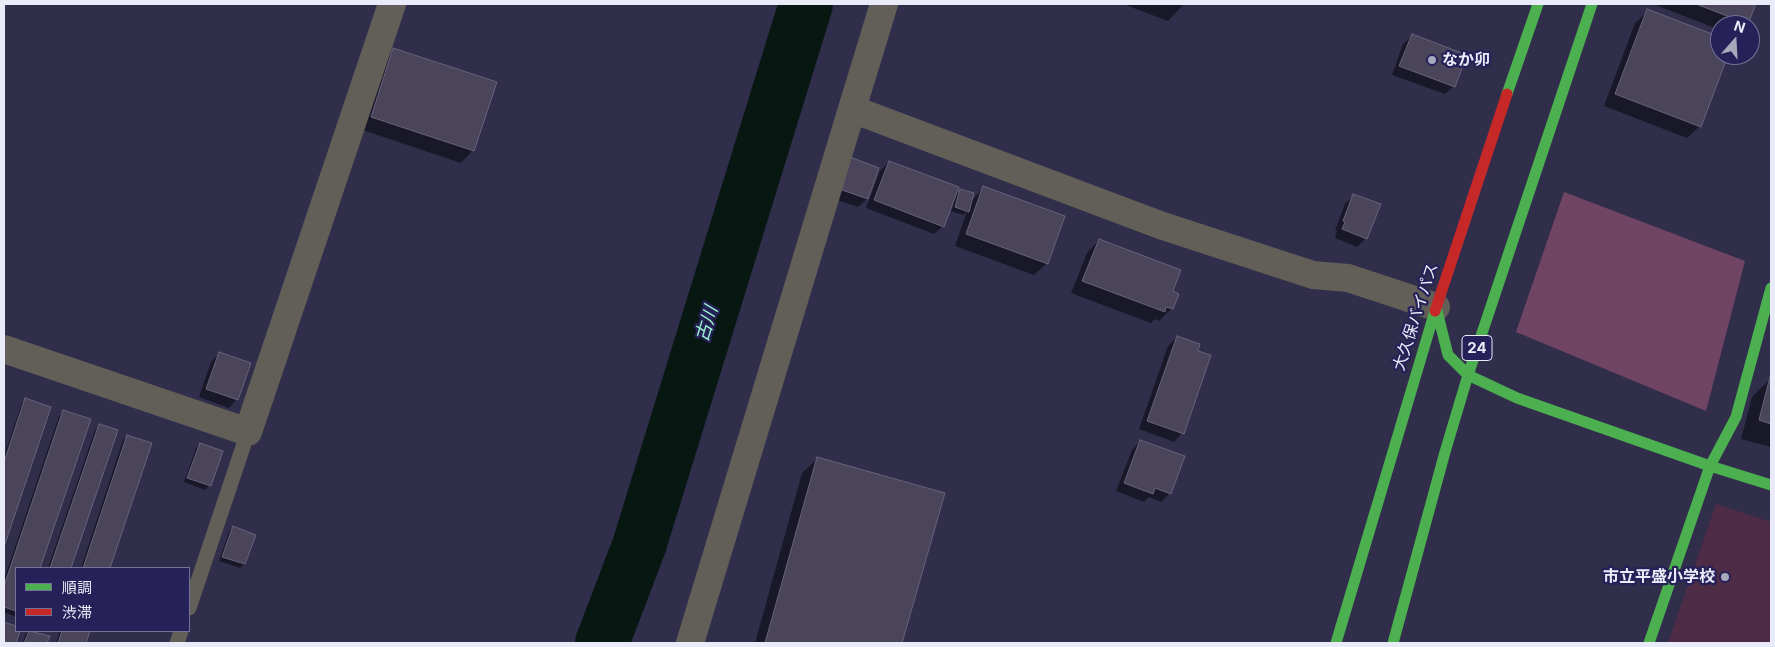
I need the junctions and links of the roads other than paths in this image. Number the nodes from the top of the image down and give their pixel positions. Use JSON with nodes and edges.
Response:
{"nodes":[{"id":1,"x":392,"y":4,"type":"edge"},
{"id":2,"x":884,"y":4,"type":"edge"},
{"id":3,"x":1532,"y":4,"type":"edge"},
{"id":4,"x":1538,"y":4,"type":"edge"},
{"id":5,"x":1592,"y":4,"type":"edge"},
{"id":6,"x":1604,"y":4,"type":"edge"},
{"id":7,"x":1527,"y":33,"type":"junction"},
{"id":8,"x":1573,"y":57,"type":"junction"},
{"id":9,"x":852,"y":109,"type":"junction"},
{"id":10,"x":1771,"y":288,"type":"edge"},
{"id":11,"x":1436,"y":307,"type":"junction"},
{"id":12,"x":1764,"y":343,"type":"edge"},
{"id":13,"x":4,"y":350,"type":"edge"},
{"id":14,"x":1468,"y":375,"type":"junction"},
{"id":15,"x":248,"y":432,"type":"junction"},
{"id":16,"x":1710,"y":466,"type":"junction"},
{"id":17,"x":1771,"y":484,"type":"edge"},
{"id":18,"x":190,"y":605,"type":"edge"},
{"id":19,"x":690,"y":643,"type":"edge"},
{"id":20,"x":1336,"y":643,"type":"edge"},
{"id":21,"x":1393,"y":643,"type":"edge"},
{"id":22,"x":1649,"y":643,"type":"edge"}],
"edges":[{"from":1,"to":15,"type":"street"},
{"from":2,"to":9,"type":"street"},
{"from":3,"to":7,"type":"main road"},
{"from":4,"to":7,"type":"main road","name":"大久保バイパス"},
{"from":5,"to":8,"type":"main road","number":"24"},
{"from":6,"to":8,"type":"main road"},
{"from":7,"to":11,"type":"main road","name":"大久保バイパス"},
{"from":8,"to":14,"type":"main road","number":"24"},
{"from":9,"to":11,"type":"street"},
{"from":9,"to":19,"type":"street"},
{"from":10,"to":12,"type":"main road"},
{"from":11,"to":14,"type":"main road"},
{"from":11,"to":20,"type":"main road","name":"大久保バイパス"},
{"from":12,"to":16,"type":"main road"},
{"from":13,"to":15,"type":"street"},
{"from":14,"to":16,"type":"main road"},
{"from":14,"to":21,"type":"main road","number":"24"},
{"from":15,"to":18,"type":"lane"},
{"from":16,"to":17,"type":"main road"},
{"from":16,"to":22,"type":"main road"}]}
